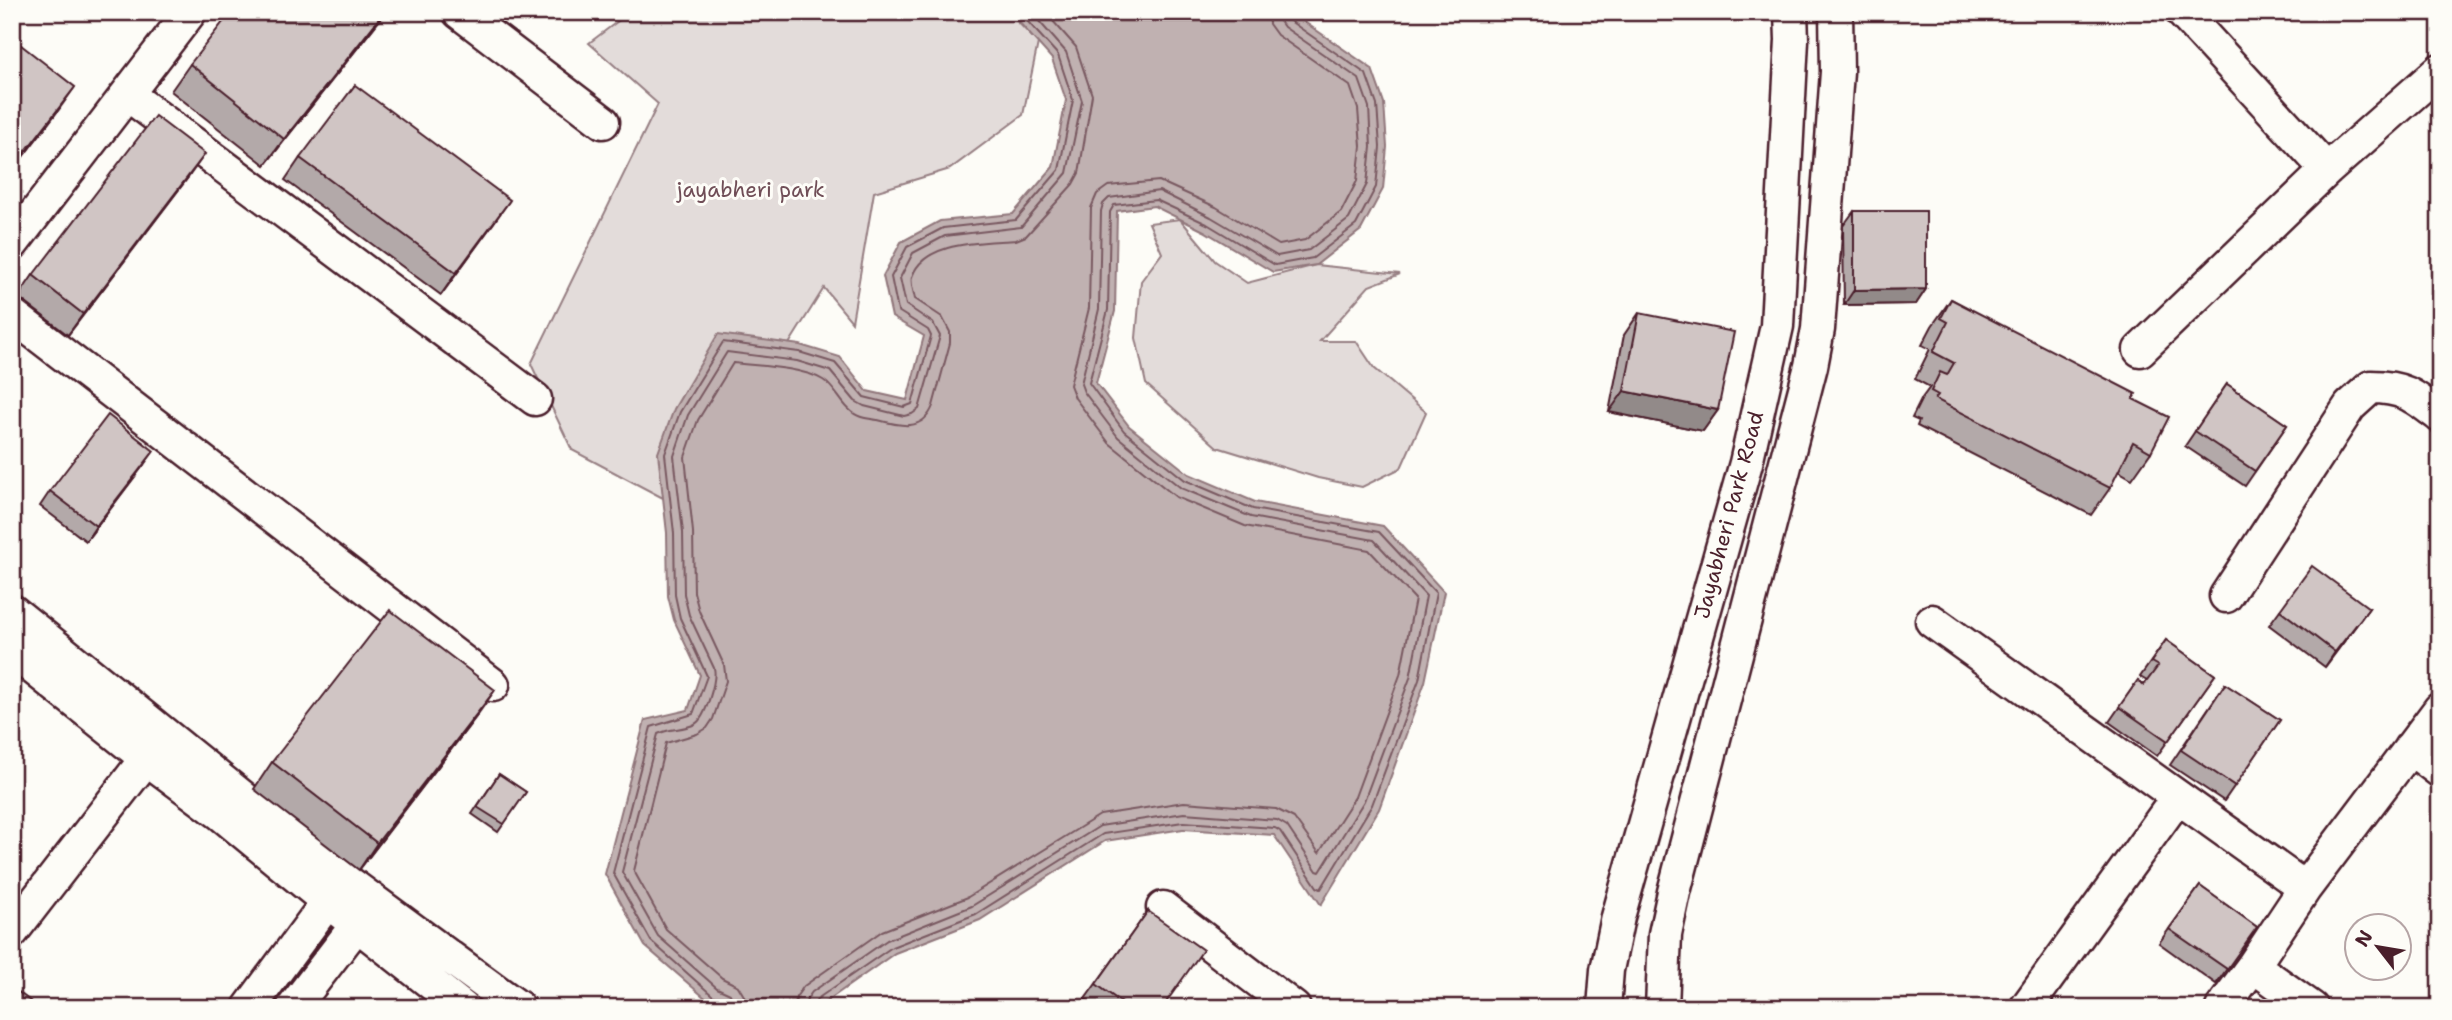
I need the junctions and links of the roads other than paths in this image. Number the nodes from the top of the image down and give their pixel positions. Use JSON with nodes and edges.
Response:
{"nodes":[{"id":1,"x":190,"y":12,"type":"edge"},
{"id":2,"x":459,"y":12,"type":"edge"},
{"id":3,"x":1791,"y":12,"type":"edge"},
{"id":4,"x":1836,"y":12,"type":"edge"},
{"id":5,"x":2182,"y":12,"type":"edge"},
{"id":6,"x":2440,"y":70,"type":"edge"},
{"id":7,"x":127,"y":94,"type":"junction"},
{"id":8,"x":603,"y":122,"type":"dead end"},
{"id":9,"x":2327,"y":170,"type":"junction"},
{"id":10,"x":12,"y":244,"type":"edge"},
{"id":11,"x":12,"y":315,"type":"edge"},
{"id":12,"x":2140,"y":349,"type":"dead end"},
{"id":13,"x":535,"y":399,"type":"dead end"},
{"id":14,"x":2440,"y":416,"type":"edge"},
{"id":15,"x":2226,"y":596,"type":"dead end"},
{"id":16,"x":12,"y":611,"type":"edge"},
{"id":17,"x":1932,"y":621,"type":"dead end"},
{"id":18,"x":12,"y":651,"type":"edge"},
{"id":19,"x":493,"y":685,"type":"edge"},
{"id":20,"x":2440,"y":709,"type":"edge"},
{"id":21,"x":155,"y":747,"type":"junction"},
{"id":22,"x":2410,"y":748,"type":"junction"},
{"id":23,"x":2440,"y":771,"type":"edge"},
{"id":24,"x":2178,"y":797,"type":"junction"},
{"id":25,"x":2305,"y":888,"type":"junction"},
{"id":26,"x":336,"y":891,"type":"junction"},
{"id":27,"x":1163,"y":908,"type":"dead end"},
{"id":28,"x":366,"y":912,"type":"junction"},
{"id":29,"x":12,"y":932,"type":"edge"},
{"id":30,"x":2253,"y":966,"type":"junction"},
{"id":31,"x":249,"y":1008,"type":"edge"},
{"id":32,"x":293,"y":1008,"type":"edge"},
{"id":33,"x":463,"y":1008,"type":"edge"},
{"id":34,"x":519,"y":1008,"type":"edge"},
{"id":35,"x":1294,"y":1008,"type":"edge"},
{"id":36,"x":1604,"y":1008,"type":"edge"},
{"id":37,"x":1662,"y":1008,"type":"edge"},
{"id":38,"x":2026,"y":1008,"type":"edge"},
{"id":39,"x":2222,"y":1008,"type":"edge"},
{"id":40,"x":2312,"y":1008,"type":"edge"}],
"edges":[{"from":1,"to":7,"type":"street"},
{"from":2,"to":8,"type":"street"},
{"from":3,"to":36,"type":"street","name":"Jayabheri Park Road"},
{"from":4,"to":37,"type":"street","name":"Jayabheri Park Road"},
{"from":5,"to":9,"type":"street"},
{"from":6,"to":9,"type":"street"},
{"from":7,"to":10,"type":"street"},
{"from":7,"to":13,"type":"street"},
{"from":9,"to":12,"type":"street"},
{"from":11,"to":19,"type":"street"},
{"from":14,"to":15,"type":"street"},
{"from":16,"to":21,"type":"street"},
{"from":17,"to":24,"type":"street"},
{"from":18,"to":21,"type":"street"},
{"from":20,"to":22,"type":"street"},
{"from":21,"to":26,"type":"street"},
{"from":21,"to":29,"type":"street"},
{"from":22,"to":23,"type":"street"},
{"from":22,"to":25,"type":"street"},
{"from":24,"to":25,"type":"street"},
{"from":24,"to":38,"type":"street"},
{"from":25,"to":30,"type":"street"},
{"from":26,"to":28,"type":"street"},
{"from":26,"to":31,"type":"street"},
{"from":27,"to":35,"type":"street"},
{"from":28,"to":32,"type":"street"},
{"from":28,"to":33,"type":"street"},
{"from":28,"to":34,"type":"street"},
{"from":30,"to":39,"type":"street"},
{"from":30,"to":40,"type":"street"}]}
